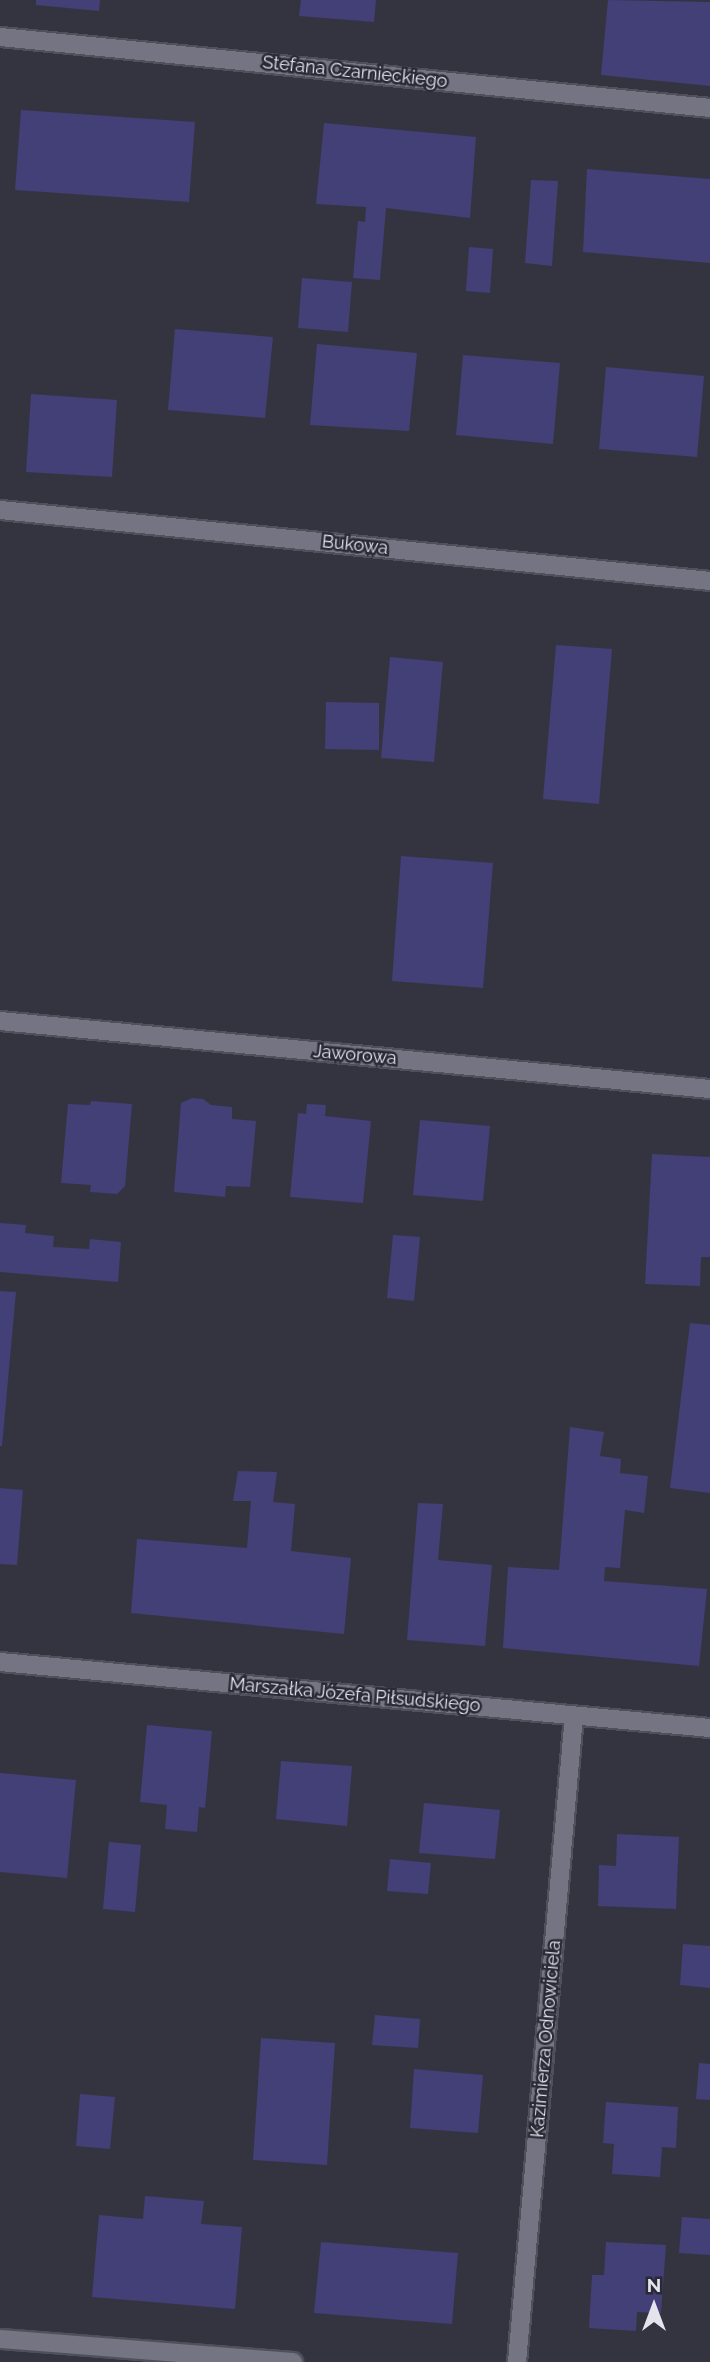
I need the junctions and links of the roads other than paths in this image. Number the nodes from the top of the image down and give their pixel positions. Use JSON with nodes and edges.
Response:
{"nodes":[{"id":1,"x":0,"y":37,"type":"edge"},
{"id":2,"x":710,"y":108,"type":"edge"},
{"id":3,"x":0,"y":510,"type":"edge"},
{"id":4,"x":710,"y":581,"type":"edge"},
{"id":5,"x":0,"y":1020,"type":"edge"},
{"id":6,"x":710,"y":1089,"type":"edge"},
{"id":7,"x":0,"y":1662,"type":"edge"},
{"id":8,"x":574,"y":1716,"type":"junction"},
{"id":9,"x":710,"y":1728,"type":"edge"},
{"id":10,"x":0,"y":2339,"type":"edge"},
{"id":11,"x":293,"y":2362,"type":"edge"},
{"id":12,"x":517,"y":2362,"type":"edge"}],
"edges":[{"from":1,"to":2,"type":"street","name":"Stefana Czarnieckiego"},
{"from":3,"to":4,"type":"street","name":"Bukowa"},
{"from":5,"to":6,"type":"street","name":"Jaworowa"},
{"from":7,"to":8,"type":"street","name":"Marszałka Józefa Piłsudskiego"},
{"from":8,"to":9,"type":"street","name":"Marszałka Józefa Piłsudskiego"},
{"from":8,"to":12,"type":"street","name":"Kazimierza Odnowiciela"},
{"from":10,"to":11,"type":"street"}]}
